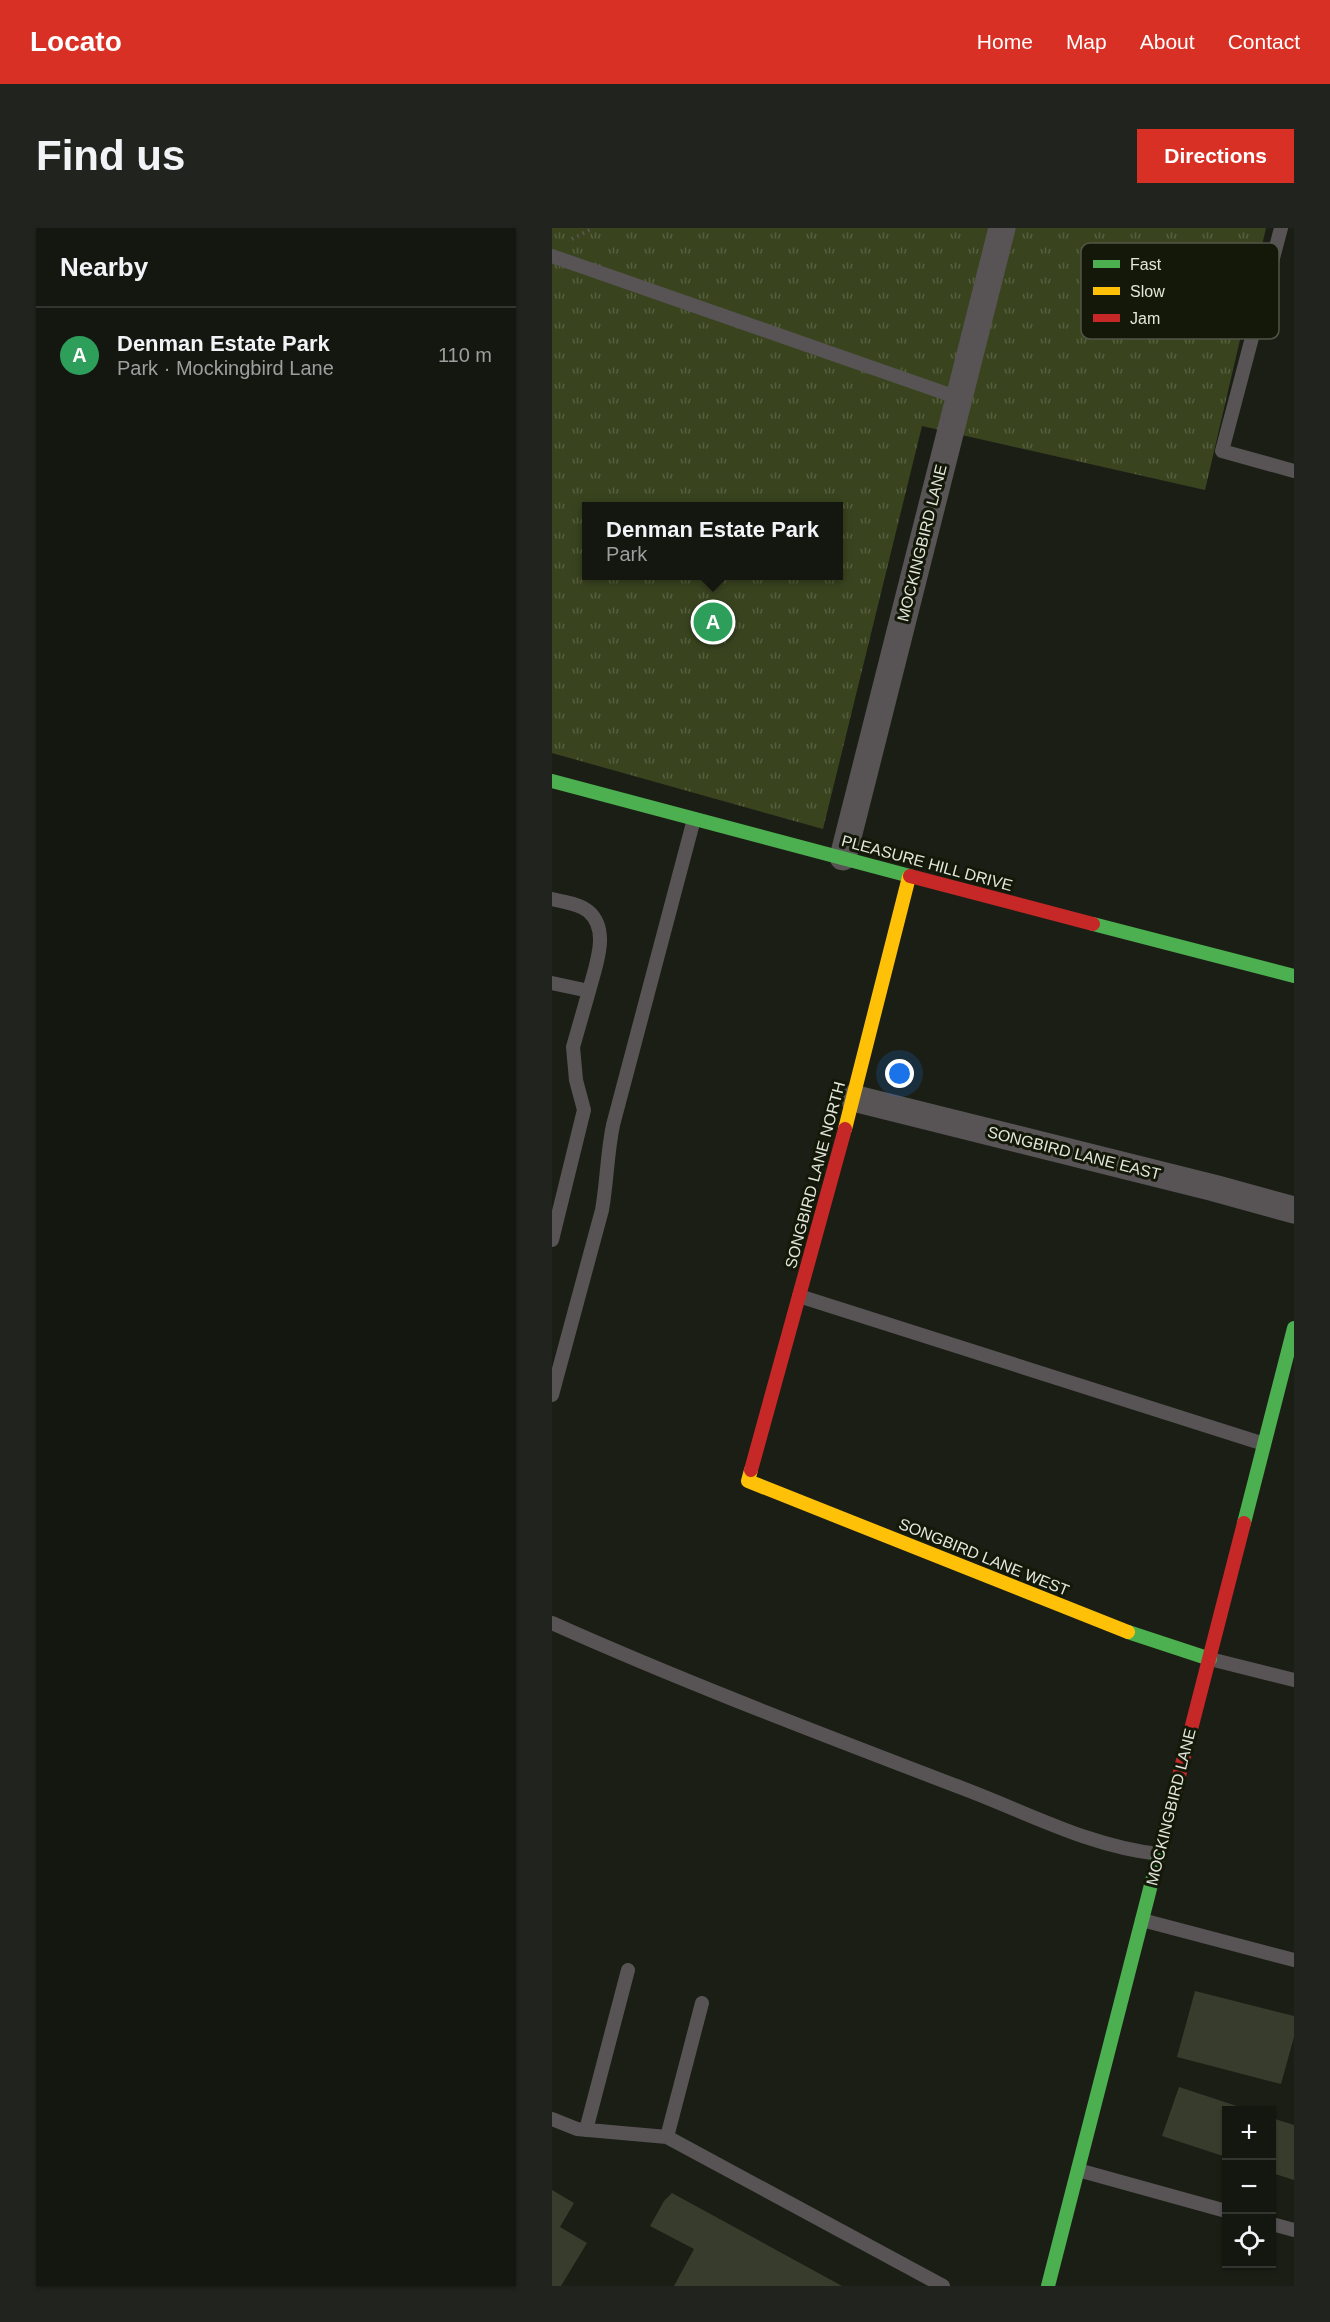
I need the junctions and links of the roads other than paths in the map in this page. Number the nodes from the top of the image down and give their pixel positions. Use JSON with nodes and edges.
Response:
{"nodes":[{"id":1,"x":1002,"y":228,"type":"edge"},
{"id":2,"x":1281,"y":228,"type":"edge"},
{"id":3,"x":1277,"y":243,"type":"edge"},
{"id":4,"x":552,"y":256,"type":"edge"},
{"id":5,"x":1252,"y":339,"type":"edge"},
{"id":6,"x":959,"y":398,"type":"junction"},
{"id":7,"x":1294,"y":471,"type":"edge"},
{"id":8,"x":552,"y":781,"type":"edge"},
{"id":9,"x":694,"y":819,"type":"junction"},
{"id":10,"x":843,"y":857,"type":"junction"},
{"id":11,"x":909,"y":877,"type":"junction"},
{"id":12,"x":552,"y":899,"type":"edge"},
{"id":13,"x":1294,"y":976,"type":"edge"},
{"id":14,"x":552,"y":983,"type":"edge"},
{"id":15,"x":589,"y":991,"type":"junction"},
{"id":16,"x":853,"y":1098,"type":"junction"},
{"id":17,"x":1294,"y":1210,"type":"edge"},
{"id":18,"x":552,"y":1240,"type":"edge"},
{"id":19,"x":799,"y":1296,"type":"junction"},
{"id":20,"x":1294,"y":1328,"type":"edge"},
{"id":21,"x":552,"y":1395,"type":"edge"},
{"id":22,"x":1264,"y":1444,"type":"junction"},
{"id":23,"x":748,"y":1481,"type":"joint"},
{"id":24,"x":552,"y":1623,"type":"edge"},
{"id":25,"x":1209,"y":1659,"type":"junction"},
{"id":26,"x":1294,"y":1680,"type":"edge"},
{"id":27,"x":1159,"y":1854,"type":"junction"},
{"id":28,"x":1142,"y":1920,"type":"junction"},
{"id":29,"x":1294,"y":1960,"type":"edge"},
{"id":30,"x":628,"y":1970,"type":"dead end"},
{"id":31,"x":702,"y":2003,"type":"dead end"},
{"id":32,"x":552,"y":2119,"type":"edge"},
{"id":33,"x":585,"y":2130,"type":"junction"},
{"id":34,"x":667,"y":2137,"type":"junction"},
{"id":35,"x":1078,"y":2170,"type":"junction"},
{"id":36,"x":1222,"y":2210,"type":"edge"},
{"id":37,"x":1276,"y":2225,"type":"edge"},
{"id":38,"x":1294,"y":2230,"type":"edge"},
{"id":39,"x":943,"y":2286,"type":"edge"},
{"id":40,"x":1048,"y":2286,"type":"edge"}],
"edges":[{"from":1,"to":6,"type":"street","name":"MOCKINGBIRD LANE"},
{"from":2,"to":3,"type":"lane"},
{"from":4,"to":6,"type":"lane"},
{"from":5,"to":7,"type":"lane"},
{"from":6,"to":10,"type":"street","name":"MOCKINGBIRD LANE"},
{"from":8,"to":9,"type":"street","name":"PLEASURE HILL DRIVE"},
{"from":9,"to":10,"type":"street","name":"PLEASURE HILL DRIVE"},
{"from":9,"to":21,"type":"lane"},
{"from":10,"to":11,"type":"street","name":"PLEASURE HILL DRIVE"},
{"from":11,"to":13,"type":"street","name":"PLEASURE HILL DRIVE"},
{"from":11,"to":16,"type":"street","name":"SONGBIRD LANE NORTH"},
{"from":12,"to":15,"type":"lane"},
{"from":14,"to":15,"type":"lane"},
{"from":15,"to":18,"type":"lane"},
{"from":16,"to":17,"type":"street","name":"SONGBIRD LANE EAST"},
{"from":16,"to":19,"type":"street","name":"SONGBIRD LANE NORTH"},
{"from":19,"to":22,"type":"lane"},
{"from":19,"to":23,"type":"street","name":"SONGBIRD LANE NORTH"},
{"from":20,"to":22,"type":"street","name":"MOCKINGBIRD LANE"},
{"from":22,"to":25,"type":"street","name":"MOCKINGBIRD LANE"},
{"from":23,"to":25,"type":"street","name":"SONGBIRD LANE WEST"},
{"from":24,"to":27,"type":"lane"},
{"from":25,"to":26,"type":"lane"},
{"from":25,"to":27,"type":"street","name":"MOCKINGBIRD LANE"},
{"from":27,"to":28,"type":"street","name":"MOCKINGBIRD LANE"},
{"from":28,"to":29,"type":"lane"},
{"from":28,"to":35,"type":"street","name":"MOCKINGBIRD LANE"},
{"from":30,"to":33,"type":"lane"},
{"from":31,"to":34,"type":"lane"},
{"from":32,"to":33,"type":"lane"},
{"from":33,"to":34,"type":"lane"},
{"from":34,"to":39,"type":"lane"},
{"from":35,"to":36,"type":"lane"},
{"from":35,"to":40,"type":"street","name":"MOCKINGBIRD LANE"},
{"from":37,"to":38,"type":"lane"}]}
